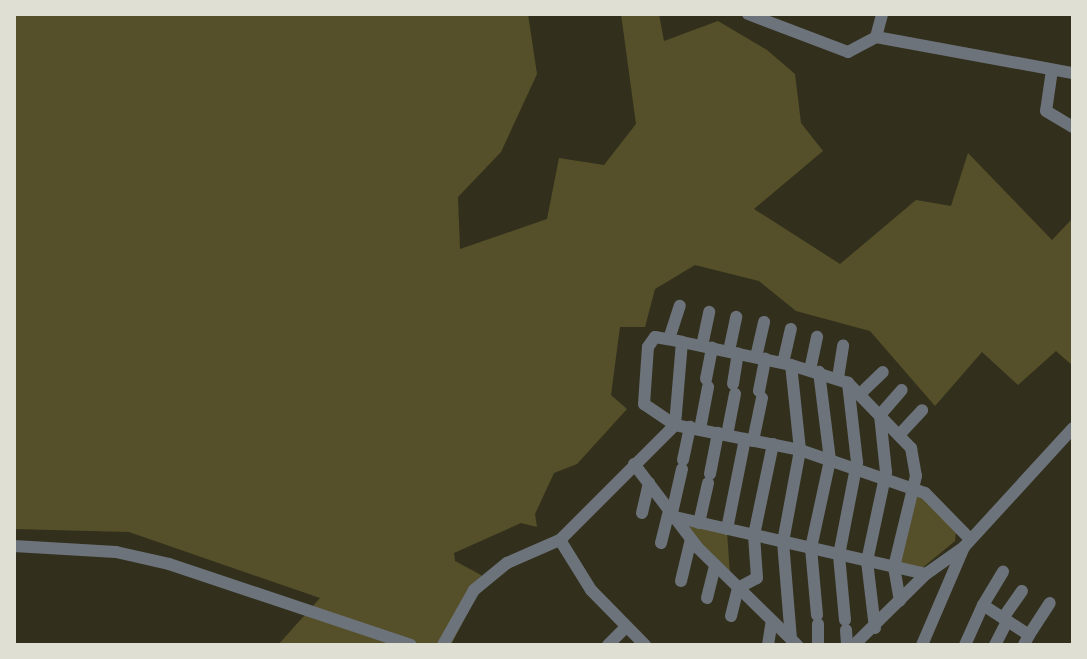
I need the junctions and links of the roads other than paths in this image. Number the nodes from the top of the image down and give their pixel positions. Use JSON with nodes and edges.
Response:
{"nodes":[{"id":1,"x":748,"y":14,"type":"edge"},
{"id":2,"x":880,"y":15,"type":"edge"},
{"id":3,"x":876,"y":37,"type":"junction"},
{"id":4,"x":1052,"y":70,"type":"junction"},
{"id":5,"x":1073,"y":73,"type":"edge"},
{"id":6,"x":1073,"y":127,"type":"edge"},
{"id":7,"x":680,"y":306,"type":"dead end"},
{"id":8,"x":709,"y":312,"type":"dead end"},
{"id":9,"x":736,"y":317,"type":"dead end"},
{"id":10,"x":764,"y":322,"type":"dead end"},
{"id":11,"x":791,"y":329,"type":"dead end"},
{"id":12,"x":817,"y":337,"type":"dead end"},
{"id":13,"x":669,"y":339,"type":"junction"},
{"id":14,"x":682,"y":342,"type":"junction"},
{"id":15,"x":843,"y":345,"type":"dead end"},
{"id":16,"x":707,"y":347,"type":"junction"},
{"id":17,"x":734,"y":352,"type":"junction"},
{"id":18,"x":761,"y":358,"type":"junction"},
{"id":19,"x":787,"y":364,"type":"junction"},
{"id":20,"x":815,"y":371,"type":"junction"},
{"id":21,"x":883,"y":372,"type":"dead end"},
{"id":22,"x":843,"y":380,"type":"junction"},
{"id":23,"x":902,"y":390,"type":"dead end"},
{"id":24,"x":859,"y":395,"type":"junction"},
{"id":25,"x":922,"y":410,"type":"dead end"},
{"id":26,"x":880,"y":415,"type":"junction"},
{"id":27,"x":675,"y":425,"type":"junction"},
{"id":28,"x":695,"y":428,"type":"junction"},
{"id":29,"x":1073,"y":428,"type":"edge"},
{"id":30,"x":723,"y":434,"type":"junction"},
{"id":31,"x":899,"y":435,"type":"junction"},
{"id":32,"x":749,"y":440,"type":"junction"},
{"id":33,"x":773,"y":444,"type":"junction"},
{"id":34,"x":800,"y":450,"type":"junction"},
{"id":35,"x":830,"y":460,"type":"junction"},
{"id":36,"x":634,"y":464,"type":"junction"},
{"id":37,"x":857,"y":469,"type":"junction"},
{"id":38,"x":883,"y":478,"type":"junction"},
{"id":39,"x":649,"y":483,"type":"junction"},
{"id":40,"x":911,"y":487,"type":"junction"},
{"id":41,"x":642,"y":513,"type":"dead end"},
{"id":42,"x":672,"y":513,"type":"junction"},
{"id":43,"x":699,"y":523,"type":"junction"},
{"id":44,"x":727,"y":529,"type":"junction"},
{"id":45,"x":754,"y":535,"type":"junction"},
{"id":46,"x":691,"y":539,"type":"junction"},
{"id":47,"x":560,"y":540,"type":"junction"},
{"id":48,"x":783,"y":542,"type":"junction"},
{"id":49,"x":661,"y":543,"type":"dead end"},
{"id":50,"x":967,"y":543,"type":"junction"},
{"id":51,"x":14,"y":546,"type":"edge"},
{"id":52,"x":811,"y":548,"type":"junction"},
{"id":53,"x":839,"y":555,"type":"junction"},
{"id":54,"x":867,"y":561,"type":"junction"},
{"id":55,"x":715,"y":565,"type":"junction"},
{"id":56,"x":894,"y":567,"type":"junction"},
{"id":57,"x":1003,"y":572,"type":"dead end"},
{"id":58,"x":926,"y":574,"type":"junction"},
{"id":59,"x":681,"y":581,"type":"dead end"},
{"id":60,"x":738,"y":588,"type":"junction"},
{"id":61,"x":1022,"y":591,"type":"dead end"},
{"id":62,"x":707,"y":598,"type":"dead end"},
{"id":63,"x":900,"y":600,"type":"junction"},
{"id":64,"x":1050,"y":603,"type":"dead end"},
{"id":65,"x":983,"y":605,"type":"junction"},
{"id":66,"x":731,"y":616,"type":"dead end"},
{"id":67,"x":1005,"y":620,"type":"junction"},
{"id":68,"x":772,"y":621,"type":"junction"},
{"id":69,"x":626,"y":627,"type":"junction"},
{"id":70,"x":875,"y":628,"type":"junction"},
{"id":71,"x":1026,"y":640,"type":"edge"},
{"id":72,"x":795,"y":643,"type":"edge"},
{"id":73,"x":411,"y":645,"type":"edge"},
{"id":74,"x":443,"y":645,"type":"edge"},
{"id":75,"x":608,"y":645,"type":"edge"},
{"id":76,"x":645,"y":645,"type":"edge"},
{"id":77,"x":768,"y":645,"type":"edge"},
{"id":78,"x":818,"y":645,"type":"edge"},
{"id":79,"x":847,"y":645,"type":"edge"},
{"id":80,"x":854,"y":645,"type":"edge"},
{"id":81,"x":922,"y":645,"type":"edge"},
{"id":82,"x":965,"y":645,"type":"edge"},
{"id":83,"x":995,"y":645,"type":"edge"}],
"edges":[{"from":1,"to":3,"type":"street"},
{"from":2,"to":3,"type":"street"},
{"from":3,"to":4,"type":"street"},
{"from":4,"to":5,"type":"street"},
{"from":4,"to":6,"type":"street"},
{"from":7,"to":13,"type":"street"},
{"from":8,"to":16,"type":"street"},
{"from":9,"to":17,"type":"street"},
{"from":10,"to":18,"type":"street"},
{"from":11,"to":19,"type":"street"},
{"from":12,"to":20,"type":"street"},
{"from":13,"to":14,"type":"street"},
{"from":13,"to":27,"type":"street"},
{"from":14,"to":16,"type":"street"},
{"from":14,"to":27,"type":"street"},
{"from":15,"to":22,"type":"street"},
{"from":16,"to":17,"type":"street"},
{"from":16,"to":28,"type":"street"},
{"from":17,"to":18,"type":"street"},
{"from":17,"to":30,"type":"street"},
{"from":18,"to":19,"type":"street"},
{"from":18,"to":32,"type":"street"},
{"from":19,"to":20,"type":"street"},
{"from":19,"to":34,"type":"street"},
{"from":20,"to":22,"type":"street"},
{"from":20,"to":35,"type":"street"},
{"from":21,"to":24,"type":"street"},
{"from":22,"to":24,"type":"street"},
{"from":22,"to":37,"type":"street"},
{"from":23,"to":26,"type":"street"},
{"from":24,"to":26,"type":"street"},
{"from":25,"to":31,"type":"street"},
{"from":26,"to":31,"type":"street"},
{"from":26,"to":38,"type":"street"},
{"from":27,"to":28,"type":"street"},
{"from":27,"to":36,"type":"street"},
{"from":28,"to":30,"type":"street"},
{"from":28,"to":42,"type":"street"},
{"from":29,"to":50,"type":"street"},
{"from":30,"to":32,"type":"street"},
{"from":30,"to":43,"type":"street"},
{"from":31,"to":40,"type":"street"},
{"from":32,"to":33,"type":"street"},
{"from":32,"to":44,"type":"street"},
{"from":33,"to":34,"type":"street"},
{"from":33,"to":45,"type":"street"},
{"from":34,"to":35,"type":"street"},
{"from":34,"to":48,"type":"street"},
{"from":35,"to":37,"type":"street"},
{"from":35,"to":52,"type":"street"},
{"from":36,"to":39,"type":"street"},
{"from":36,"to":47,"type":"street"},
{"from":37,"to":38,"type":"street"},
{"from":37,"to":53,"type":"street"},
{"from":38,"to":40,"type":"street"},
{"from":38,"to":54,"type":"street"},
{"from":39,"to":41,"type":"street"},
{"from":39,"to":42,"type":"street"},
{"from":40,"to":50,"type":"street"},
{"from":40,"to":56,"type":"street"},
{"from":42,"to":43,"type":"street"},
{"from":42,"to":46,"type":"street"},
{"from":42,"to":49,"type":"street"},
{"from":43,"to":44,"type":"street"},
{"from":44,"to":45,"type":"street"},
{"from":45,"to":48,"type":"street"},
{"from":45,"to":60,"type":"street"},
{"from":46,"to":55,"type":"street"},
{"from":46,"to":59,"type":"street"},
{"from":47,"to":69,"type":"street"},
{"from":47,"to":74,"type":"street"},
{"from":48,"to":52,"type":"street"},
{"from":48,"to":72,"type":"street"},
{"from":50,"to":58,"type":"street"},
{"from":50,"to":81,"type":"street"},
{"from":51,"to":73,"type":"street"},
{"from":52,"to":53,"type":"street"},
{"from":52,"to":78,"type":"street"},
{"from":53,"to":54,"type":"street"},
{"from":53,"to":79,"type":"street"},
{"from":54,"to":56,"type":"street"},
{"from":54,"to":70,"type":"street"},
{"from":55,"to":60,"type":"street"},
{"from":55,"to":62,"type":"street"},
{"from":56,"to":58,"type":"street"},
{"from":56,"to":63,"type":"street"},
{"from":57,"to":65,"type":"street"},
{"from":58,"to":63,"type":"street"},
{"from":60,"to":66,"type":"street"},
{"from":60,"to":68,"type":"street"},
{"from":61,"to":67,"type":"street"},
{"from":63,"to":70,"type":"street"},
{"from":64,"to":71,"type":"street"},
{"from":65,"to":67,"type":"street"},
{"from":65,"to":82,"type":"street"},
{"from":67,"to":71,"type":"street"},
{"from":67,"to":83,"type":"street"},
{"from":68,"to":72,"type":"street"},
{"from":68,"to":77,"type":"street"},
{"from":69,"to":75,"type":"street"},
{"from":69,"to":76,"type":"street"},
{"from":70,"to":80,"type":"street"}]}
